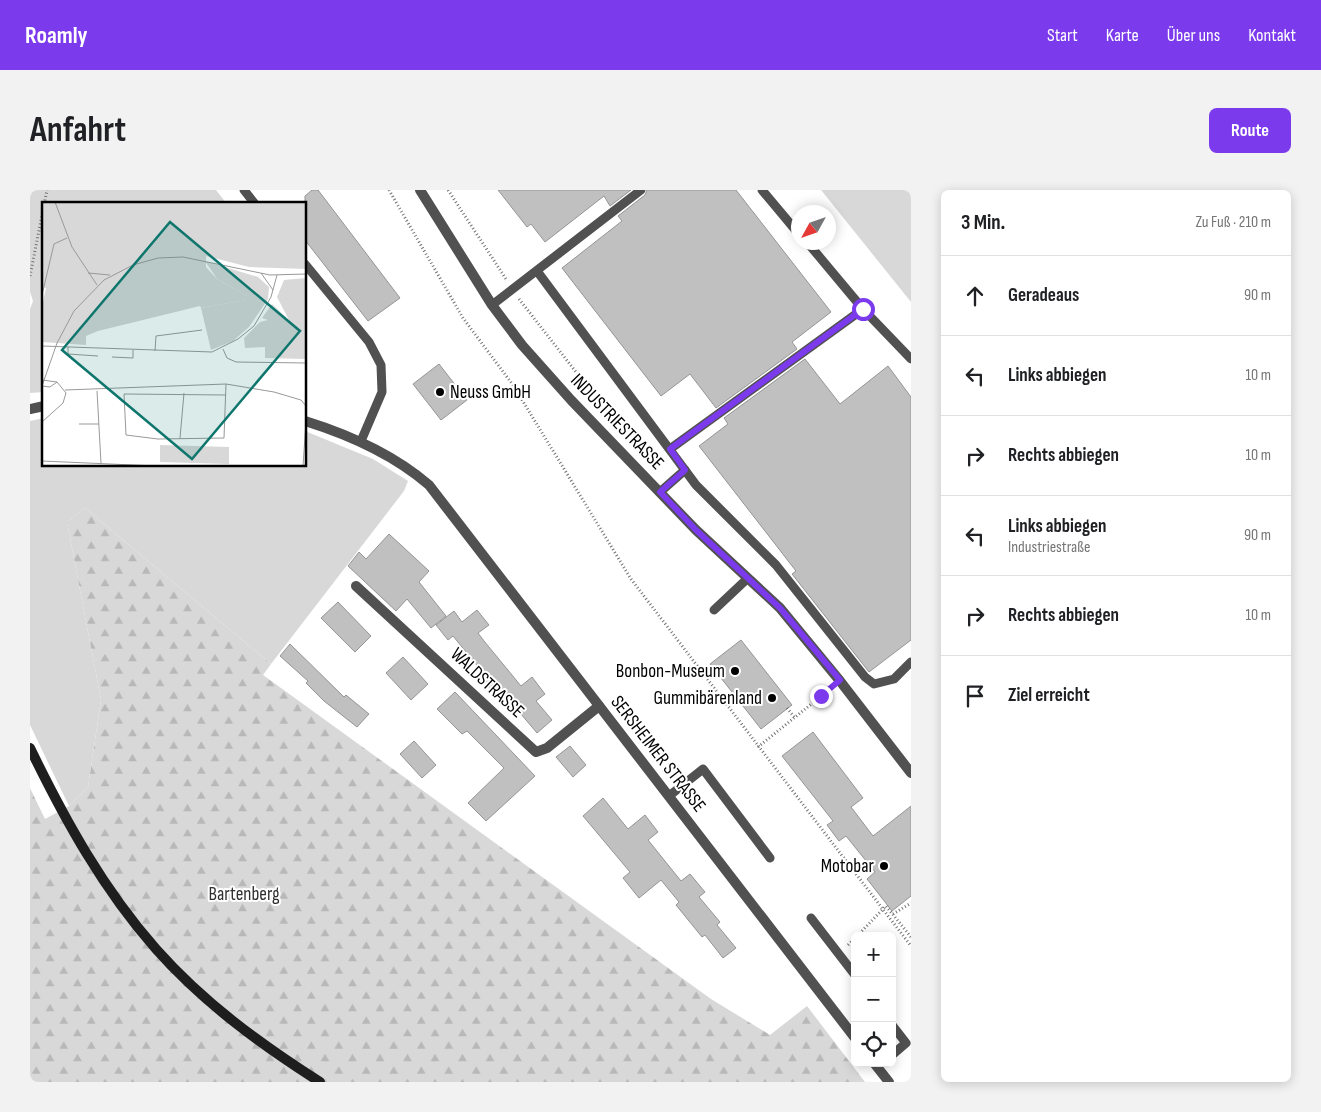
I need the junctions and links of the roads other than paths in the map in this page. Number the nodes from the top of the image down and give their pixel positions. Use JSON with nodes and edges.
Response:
{"nodes":[{"id":1,"x":244,"y":190,"type":"edge"},
{"id":2,"x":420,"y":190,"type":"edge"},
{"id":3,"x":641,"y":190,"type":"edge"},
{"id":4,"x":762,"y":190,"type":"edge"},
{"id":5,"x":254,"y":202,"type":"edge"},
{"id":6,"x":791,"y":225,"type":"edge"},
{"id":7,"x":814,"y":250,"type":"edge"},
{"id":8,"x":306,"y":265,"type":"edge"},
{"id":9,"x":537,"y":271,"type":"junction"},
{"id":10,"x":492,"y":305,"type":"junction"},
{"id":11,"x":863,"y":309,"type":"junction"},
{"id":12,"x":911,"y":359,"type":"edge"},
{"id":13,"x":306,"y":420,"type":"edge"},
{"id":14,"x":361,"y":441,"type":"junction"},
{"id":15,"x":670,"y":449,"type":"junction"},
{"id":16,"x":685,"y":470,"type":"junction"},
{"id":17,"x":660,"y":492,"type":"junction"},
{"id":18,"x":748,"y":578,"type":"junction"},
{"id":19,"x":356,"y":586,"type":"dead end"},
{"id":20,"x":714,"y":610,"type":"dead end"},
{"id":21,"x":911,"y":662,"type":"edge"},
{"id":22,"x":599,"y":706,"type":"junction"},
{"id":23,"x":30,"y":748,"type":"edge"},
{"id":24,"x":911,"y":773,"type":"edge"},
{"id":25,"x":669,"y":796,"type":"junction"},
{"id":26,"x":770,"y":858,"type":"dead end"},
{"id":27,"x":811,"y":918,"type":"dead end"},
{"id":28,"x":851,"y":970,"type":"edge"},
{"id":29,"x":896,"y":1030,"type":"edge"},
{"id":30,"x":851,"y":1033,"type":"edge"},
{"id":31,"x":896,"y":1052,"type":"edge"},
{"id":32,"x":879,"y":1067,"type":"edge"},
{"id":33,"x":320,"y":1082,"type":"edge"},
{"id":34,"x":889,"y":1082,"type":"edge"}],
"edges":[{"from":1,"to":5,"type":"lane"},
{"from":2,"to":10,"type":"street","name":"INDUSTRIESTRASSE"},
{"from":3,"to":9,"type":"lane"},
{"from":4,"to":6,"type":"lane"},
{"from":7,"to":11,"type":"lane"},
{"from":8,"to":14,"type":"lane"},
{"from":9,"to":10,"type":"lane"},
{"from":9,"to":15,"type":"lane"},
{"from":10,"to":17,"type":"street","name":"INDUSTRIESTRASSE"},
{"from":11,"to":12,"type":"lane"},
{"from":11,"to":15,"type":"lane"},
{"from":13,"to":14,"type":"street","name":"SERSHEIMER STRASSE"},
{"from":14,"to":22,"type":"street","name":"SERSHEIMER STRASSE"},
{"from":15,"to":16,"type":"lane"},
{"from":16,"to":17,"type":"lane"},
{"from":16,"to":21,"type":"lane"},
{"from":17,"to":18,"type":"street","name":"INDUSTRIESTRASSE"},
{"from":18,"to":20,"type":"lane"},
{"from":18,"to":24,"type":"street","name":"INDUSTRIESTRASSE"},
{"from":19,"to":22,"type":"street","name":"WALDSTRASSE"},
{"from":22,"to":25,"type":"street","name":"SERSHEIMER STRASSE"},
{"from":23,"to":33,"type":"main road"},
{"from":25,"to":26,"type":"lane"},
{"from":25,"to":30,"type":"street","name":"SERSHEIMER STRASSE"},
{"from":27,"to":28,"type":"lane"},
{"from":29,"to":31,"type":"lane"},
{"from":32,"to":34,"type":"street"}]}
